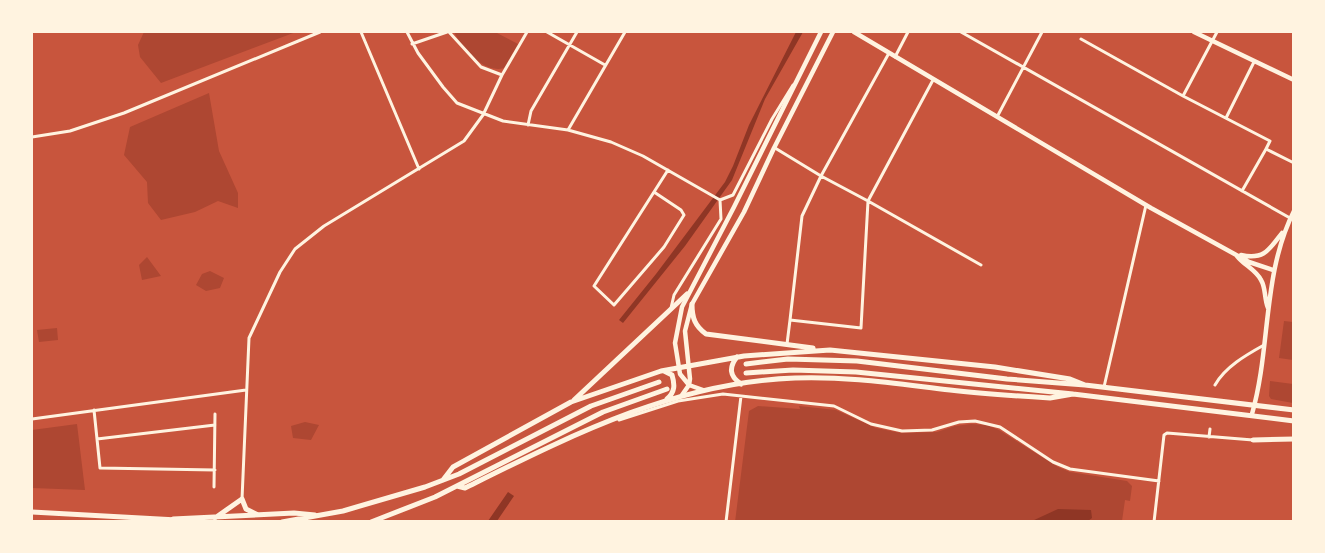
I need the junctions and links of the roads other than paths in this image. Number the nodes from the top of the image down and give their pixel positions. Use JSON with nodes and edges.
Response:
{"nodes":[{"id":1,"x":320,"y":32,"type":"edge"},
{"id":2,"x":361,"y":32,"type":"edge"},
{"id":3,"x":407,"y":32,"type":"edge"},
{"id":4,"x":448,"y":32,"type":"edge"},
{"id":5,"x":527,"y":32,"type":"edge"},
{"id":6,"x":547,"y":32,"type":"edge"},
{"id":7,"x":577,"y":32,"type":"edge"},
{"id":8,"x":625,"y":32,"type":"edge"},
{"id":9,"x":821,"y":32,"type":"edge"},
{"id":10,"x":833,"y":32,"type":"edge"},
{"id":11,"x":854,"y":32,"type":"edge"},
{"id":12,"x":909,"y":32,"type":"edge"},
{"id":13,"x":961,"y":32,"type":"edge"},
{"id":14,"x":1042,"y":32,"type":"edge"},
{"id":15,"x":1194,"y":32,"type":"edge"},
{"id":16,"x":1217,"y":32,"type":"edge"},
{"id":17,"x":1081,"y":39,"type":"dead end"},
{"id":18,"x":1212,"y":42,"type":"junction"},
{"id":19,"x":412,"y":44,"type":"junction"},
{"id":20,"x":569,"y":45,"type":"junction"},
{"id":21,"x":889,"y":53,"type":"junction"},
{"id":22,"x":895,"y":57,"type":"junction"},
{"id":23,"x":1254,"y":62,"type":"junction"},
{"id":24,"x":605,"y":65,"type":"junction"},
{"id":25,"x":1024,"y":66,"type":"junction"},
{"id":26,"x":502,"y":75,"type":"junction"},
{"id":27,"x":799,"y":78,"type":"junction"},
{"id":28,"x":933,"y":80,"type":"junction"},
{"id":29,"x":1293,"y":80,"type":"edge"},
{"id":30,"x":1183,"y":96,"type":"junction"},
{"id":31,"x":483,"y":115,"type":"junction"},
{"id":32,"x":997,"y":118,"type":"junction"},
{"id":33,"x":1226,"y":118,"type":"junction"},
{"id":34,"x":528,"y":125,"type":"junction"},
{"id":35,"x":568,"y":130,"type":"junction"},
{"id":36,"x":32,"y":137,"type":"edge"},
{"id":37,"x":774,"y":147,"type":"junction"},
{"id":38,"x":1266,"y":149,"type":"junction"},
{"id":39,"x":1293,"y":163,"type":"edge"},
{"id":40,"x":419,"y":169,"type":"junction"},
{"id":41,"x":668,"y":170,"type":"junction"},
{"id":42,"x":821,"y":176,"type":"junction"},
{"id":43,"x":1242,"y":191,"type":"junction"},
{"id":44,"x":654,"y":192,"type":"junction"},
{"id":45,"x":720,"y":200,"type":"junction"},
{"id":46,"x":868,"y":201,"type":"junction"},
{"id":47,"x":1146,"y":204,"type":"junction"},
{"id":48,"x":1293,"y":211,"type":"edge"},
{"id":49,"x":1290,"y":218,"type":"junction"},
{"id":50,"x":1284,"y":231,"type":"junction"},
{"id":51,"x":1235,"y":254,"type":"junction"},
{"id":52,"x":981,"y":265,"type":"dead end"},
{"id":53,"x":1274,"y":270,"type":"junction"},
{"id":54,"x":687,"y":294,"type":"junction"},
{"id":55,"x":692,"y":304,"type":"junction"},
{"id":56,"x":1269,"y":308,"type":"junction"},
{"id":57,"x":671,"y":309,"type":"junction"},
{"id":58,"x":790,"y":320,"type":"junction"},
{"id":59,"x":787,"y":345,"type":"junction"},
{"id":60,"x":1264,"y":345,"type":"junction"},
{"id":61,"x":830,"y":350,"type":"junction"},
{"id":62,"x":737,"y":357,"type":"junction"},
{"id":63,"x":688,"y":364,"type":"junction"},
{"id":64,"x":746,"y":364,"type":"dead end"},
{"id":65,"x":678,"y":366,"type":"junction"},
{"id":66,"x":661,"y":370,"type":"junction"},
{"id":67,"x":746,"y":373,"type":"dead end"},
{"id":68,"x":660,"y":382,"type":"dead end"},
{"id":69,"x":741,"y":384,"type":"junction"},
{"id":70,"x":689,"y":385,"type":"junction"},
{"id":71,"x":1085,"y":385,"type":"junction"},
{"id":72,"x":1215,"y":385,"type":"dead end"},
{"id":73,"x":1104,"y":387,"type":"junction"},
{"id":74,"x":667,"y":389,"type":"dead end"},
{"id":75,"x":246,"y":390,"type":"junction"},
{"id":76,"x":703,"y":390,"type":"junction"},
{"id":77,"x":723,"y":394,"type":"junction"},
{"id":78,"x":1073,"y":394,"type":"junction"},
{"id":79,"x":682,"y":395,"type":"junction"},
{"id":80,"x":741,"y":396,"type":"junction"},
{"id":81,"x":665,"y":400,"type":"junction"},
{"id":82,"x":571,"y":402,"type":"junction"},
{"id":83,"x":1255,"y":405,"type":"junction"},
{"id":84,"x":94,"y":410,"type":"junction"},
{"id":85,"x":1293,"y":410,"type":"edge"},
{"id":86,"x":215,"y":414,"type":"dead end"},
{"id":87,"x":1252,"y":414,"type":"junction"},
{"id":88,"x":32,"y":419,"type":"edge"},
{"id":89,"x":1293,"y":421,"type":"edge"},
{"id":90,"x":214,"y":425,"type":"junction"},
{"id":91,"x":592,"y":427,"type":"junction"},
{"id":92,"x":1210,"y":429,"type":"dead end"},
{"id":93,"x":1209,"y":437,"type":"junction"},
{"id":94,"x":97,"y":439,"type":"junction"},
{"id":95,"x":1293,"y":439,"type":"edge"},
{"id":96,"x":1253,"y":440,"type":"joint"},
{"id":97,"x":214,"y":470,"type":"junction"},
{"id":98,"x":443,"y":480,"type":"junction"},
{"id":99,"x":1159,"y":481,"type":"junction"},
{"id":100,"x":457,"y":486,"type":"junction"},
{"id":101,"x":214,"y":487,"type":"dead end"},
{"id":102,"x":242,"y":499,"type":"junction"},
{"id":103,"x":32,"y":512,"type":"edge"},
{"id":104,"x":325,"y":515,"type":"junction"},
{"id":105,"x":264,"y":516,"type":"junction"},
{"id":106,"x":214,"y":518,"type":"junction"},
{"id":107,"x":173,"y":519,"type":"junction"},
{"id":108,"x":181,"y":522,"type":"edge"},
{"id":109,"x":282,"y":522,"type":"edge"},
{"id":110,"x":371,"y":522,"type":"edge"},
{"id":111,"x":726,"y":522,"type":"edge"},
{"id":112,"x":1154,"y":522,"type":"edge"}],
"edges":[{"from":1,"to":36,"type":"street"},
{"from":2,"to":40,"type":"street"},
{"from":3,"to":19,"type":"street"},
{"from":4,"to":19,"type":"street"},
{"from":4,"to":26,"type":"street"},
{"from":5,"to":26,"type":"street"},
{"from":6,"to":20,"type":"street"},
{"from":7,"to":20,"type":"street"},
{"from":8,"to":24,"type":"street"},
{"from":9,"to":27,"type":"street"},
{"from":10,"to":37,"type":"street"},
{"from":11,"to":21,"type":"street"},
{"from":12,"to":22,"type":"street"},
{"from":13,"to":25,"type":"street"},
{"from":14,"to":25,"type":"street"},
{"from":15,"to":18,"type":"street"},
{"from":16,"to":18,"type":"street"},
{"from":17,"to":30,"type":"street"},
{"from":18,"to":23,"type":"street"},
{"from":18,"to":30,"type":"street"},
{"from":19,"to":31,"type":"street"},
{"from":20,"to":24,"type":"street"},
{"from":20,"to":34,"type":"street"},
{"from":21,"to":22,"type":"street"},
{"from":21,"to":42,"type":"street"},
{"from":22,"to":28,"type":"street"},
{"from":23,"to":29,"type":"street"},
{"from":23,"to":33,"type":"street"},
{"from":24,"to":35,"type":"street"},
{"from":25,"to":32,"type":"street"},
{"from":25,"to":43,"type":"street"},
{"from":26,"to":31,"type":"street"},
{"from":27,"to":45,"type":"street"},
{"from":27,"to":54,"type":"street"},
{"from":28,"to":32,"type":"street"},
{"from":28,"to":46,"type":"street"},
{"from":30,"to":33,"type":"street"},
{"from":31,"to":34,"type":"street"},
{"from":31,"to":40,"type":"street"},
{"from":32,"to":47,"type":"street"},
{"from":33,"to":38,"type":"street"},
{"from":34,"to":35,"type":"street"},
{"from":35,"to":41,"type":"street"},
{"from":37,"to":42,"type":"street"},
{"from":37,"to":55,"type":"street"},
{"from":38,"to":39,"type":"street"},
{"from":38,"to":43,"type":"street"},
{"from":40,"to":75,"type":"street"},
{"from":41,"to":44,"type":"street"},
{"from":41,"to":45,"type":"street"},
{"from":42,"to":46,"type":"street"},
{"from":42,"to":58,"type":"street"},
{"from":43,"to":49,"type":"street"},
{"from":44,"to":44,"type":"street"},
{"from":45,"to":57,"type":"street"},
{"from":46,"to":52,"type":"street"},
{"from":46,"to":58,"type":"street"},
{"from":47,"to":51,"type":"street"},
{"from":47,"to":73,"type":"street"},
{"from":48,"to":49,"type":"street"},
{"from":49,"to":50,"type":"street"},
{"from":50,"to":51,"type":"street"},
{"from":50,"to":53,"type":"street"},
{"from":51,"to":53,"type":"street"},
{"from":51,"to":56,"type":"street"},
{"from":53,"to":56,"type":"street"},
{"from":54,"to":57,"type":"highway"},
{"from":54,"to":65,"type":"street"},
{"from":55,"to":59,"type":"highway"},
{"from":55,"to":63,"type":"street"},
{"from":56,"to":60,"type":"street"},
{"from":57,"to":82,"type":"highway"},
{"from":58,"to":59,"type":"street"},
{"from":59,"to":61,"type":"highway"},
{"from":60,"to":72,"type":"street"},
{"from":60,"to":83,"type":"street"},
{"from":61,"to":62,"type":"highway"},
{"from":61,"to":71,"type":"highway"},
{"from":62,"to":63,"type":"highway"},
{"from":62,"to":69,"type":"highway"},
{"from":63,"to":65,"type":"highway"},
{"from":63,"to":70,"type":"street"},
{"from":64,"to":71,"type":"highway"},
{"from":65,"to":66,"type":"highway"},
{"from":65,"to":70,"type":"street"},
{"from":66,"to":81,"type":"highway"},
{"from":66,"to":82,"type":"highway"},
{"from":67,"to":78,"type":"highway"},
{"from":68,"to":98,"type":"highway"},
{"from":69,"to":76,"type":"highway"},
{"from":69,"to":78,"type":"highway"},
{"from":70,"to":76,"type":"street"},
{"from":70,"to":79,"type":"street"},
{"from":71,"to":73,"type":"highway"},
{"from":73,"to":83,"type":"highway"},
{"from":74,"to":100,"type":"highway"},
{"from":75,"to":84,"type":"street"},
{"from":75,"to":102,"type":"street"},
{"from":76,"to":77,"type":"street"},
{"from":76,"to":79,"type":"highway"},
{"from":77,"to":80,"type":"street"},
{"from":77,"to":91,"type":"street"},
{"from":78,"to":87,"type":"highway"},
{"from":79,"to":81,"type":"highway"},
{"from":80,"to":99,"type":"street"},
{"from":80,"to":111,"type":"street"},
{"from":81,"to":91,"type":"highway"},
{"from":82,"to":98,"type":"highway"},
{"from":83,"to":85,"type":"highway"},
{"from":83,"to":87,"type":"street"},
{"from":84,"to":88,"type":"street"},
{"from":84,"to":94,"type":"street"},
{"from":86,"to":90,"type":"street"},
{"from":87,"to":89,"type":"highway"},
{"from":90,"to":94,"type":"street"},
{"from":90,"to":97,"type":"street"},
{"from":91,"to":100,"type":"highway"},
{"from":92,"to":93,"type":"street"},
{"from":93,"to":96,"type":"street"},
{"from":93,"to":99,"type":"street"},
{"from":94,"to":97,"type":"street"},
{"from":95,"to":96,"type":"highway"},
{"from":97,"to":101,"type":"street"},
{"from":98,"to":104,"type":"highway"},
{"from":99,"to":112,"type":"street"},
{"from":100,"to":110,"type":"highway"},
{"from":102,"to":105,"type":"highway"},
{"from":102,"to":106,"type":"highway"},
{"from":103,"to":107,"type":"highway"},
{"from":104,"to":105,"type":"highway"},
{"from":104,"to":109,"type":"highway"},
{"from":105,"to":106,"type":"highway"},
{"from":106,"to":107,"type":"highway"},
{"from":107,"to":108,"type":"highway"}]}
